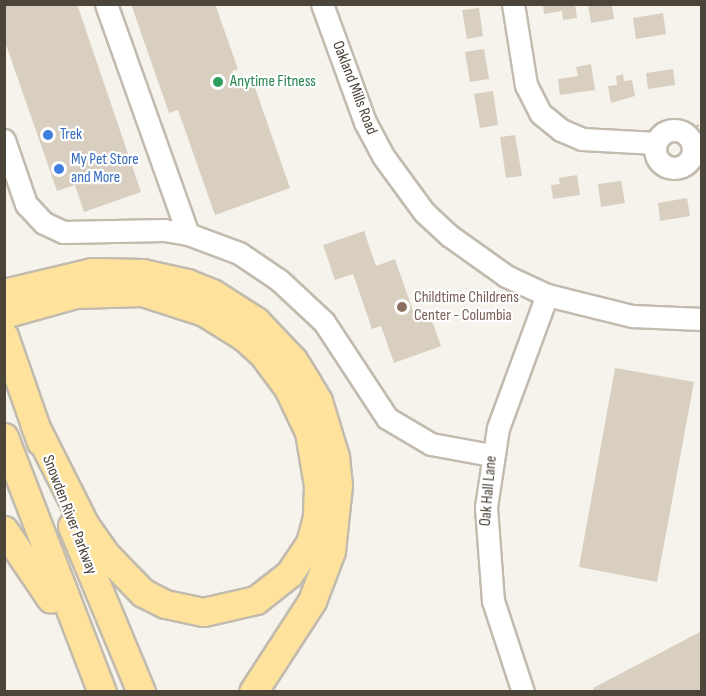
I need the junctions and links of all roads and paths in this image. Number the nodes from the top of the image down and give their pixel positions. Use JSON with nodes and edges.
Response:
{"nodes":[{"id":1,"x":106,"y":4,"type":"edge"},
{"id":2,"x":322,"y":4,"type":"edge"},
{"id":3,"x":513,"y":4,"type":"edge"},
{"id":4,"x":694,"y":129,"type":"edge"},
{"id":5,"x":4,"y":140,"type":"edge"},
{"id":6,"x":657,"y":143,"type":"junction"},
{"id":7,"x":188,"y":234,"type":"junction"},
{"id":8,"x":4,"y":293,"type":"edge"},
{"id":9,"x":547,"y":295,"type":"junction"},
{"id":10,"x":4,"y":314,"type":"edge"},
{"id":11,"x":702,"y":319,"type":"edge"},
{"id":12,"x":7,"y":344,"type":"edge"},
{"id":13,"x":35,"y":426,"type":"junction"},
{"id":14,"x":4,"y":437,"type":"edge"},
{"id":15,"x":491,"y":455,"type":"junction"},
{"id":16,"x":4,"y":530,"type":"edge"},
{"id":17,"x":96,"y":692,"type":"edge"},
{"id":18,"x":102,"y":692,"type":"edge"},
{"id":19,"x":141,"y":692,"type":"edge"},
{"id":20,"x":254,"y":692,"type":"edge"},
{"id":21,"x":523,"y":692,"type":"edge"}],
"edges":[{"from":1,"to":7,"type":"street"},
{"from":2,"to":9,"type":"street","name":"Oakland Mills Road"},
{"from":3,"to":6,"type":"street"},
{"from":4,"to":6,"type":"street"},
{"from":4,"to":6,"type":"street"},
{"from":5,"to":7,"type":"street"},
{"from":7,"to":15,"type":"street"},
{"from":8,"to":20,"type":"main road"},
{"from":9,"to":11,"type":"street","name":"Oakland Mills Road"},
{"from":9,"to":15,"type":"street","name":"Oak Hall Lane"},
{"from":10,"to":13,"type":"main road"},
{"from":12,"to":13,"type":"main road","name":"Snowden River Parkway"},
{"from":13,"to":19,"type":"main road","name":"Snowden River Parkway"},
{"from":14,"to":18,"type":"main road","name":"Snowden River Parkway"},
{"from":15,"to":21,"type":"street","name":"Oak Hall Lane"},
{"from":16,"to":17,"type":"main road"}]}
